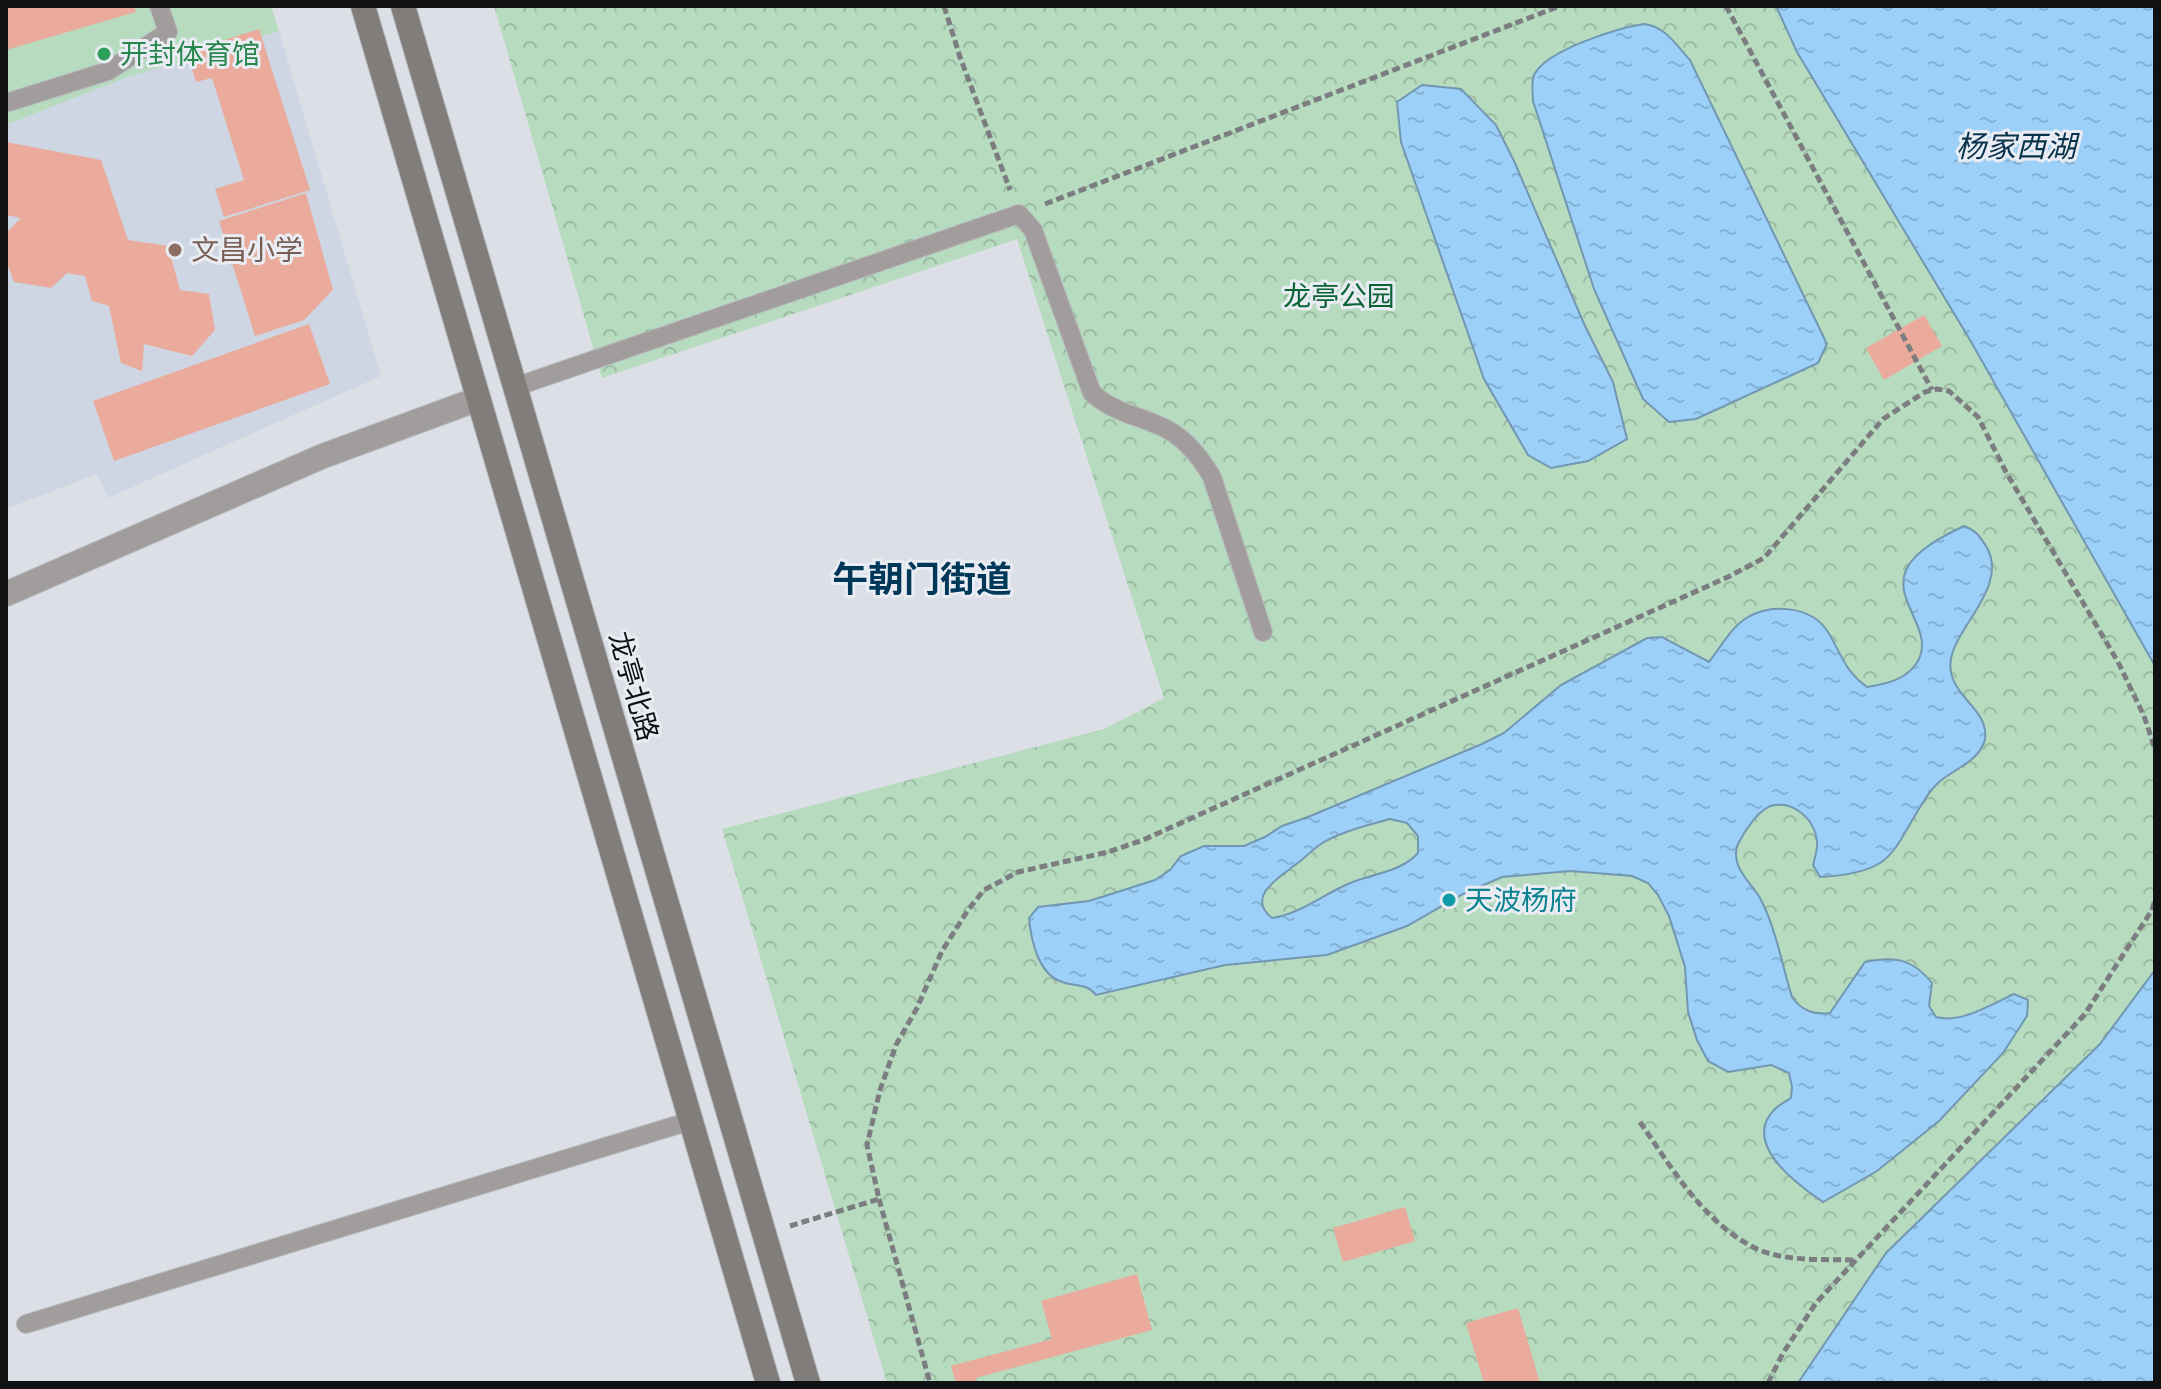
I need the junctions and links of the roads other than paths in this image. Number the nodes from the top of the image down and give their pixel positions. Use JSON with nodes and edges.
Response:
{"nodes":[{"id":1,"x":159,"y":6,"type":"edge"},
{"id":2,"x":363,"y":6,"type":"edge"},
{"id":3,"x":403,"y":6,"type":"edge"},
{"id":4,"x":6,"y":103,"type":"edge"},
{"id":5,"x":515,"y":387,"type":"junction"},
{"id":6,"x":478,"y":399,"type":"junction"},
{"id":7,"x":6,"y":594,"type":"edge"},
{"id":8,"x":1263,"y":632,"type":"dead end"},
{"id":9,"x":690,"y":1121,"type":"junction"},
{"id":10,"x":26,"y":1324,"type":"dead end"},
{"id":11,"x":768,"y":1383,"type":"edge"},
{"id":12,"x":808,"y":1383,"type":"edge"}],
"edges":[{"from":1,"to":4,"type":"lane"},
{"from":2,"to":6,"type":"main road"},
{"from":3,"to":5,"type":"main road","name":"龙亭北路"},
{"from":5,"to":8,"type":"lane"},
{"from":5,"to":12,"type":"main road","name":"龙亭北路"},
{"from":6,"to":7,"type":"street"},
{"from":6,"to":9,"type":"main road"},
{"from":9,"to":10,"type":"lane"},
{"from":9,"to":11,"type":"main road"}]}
